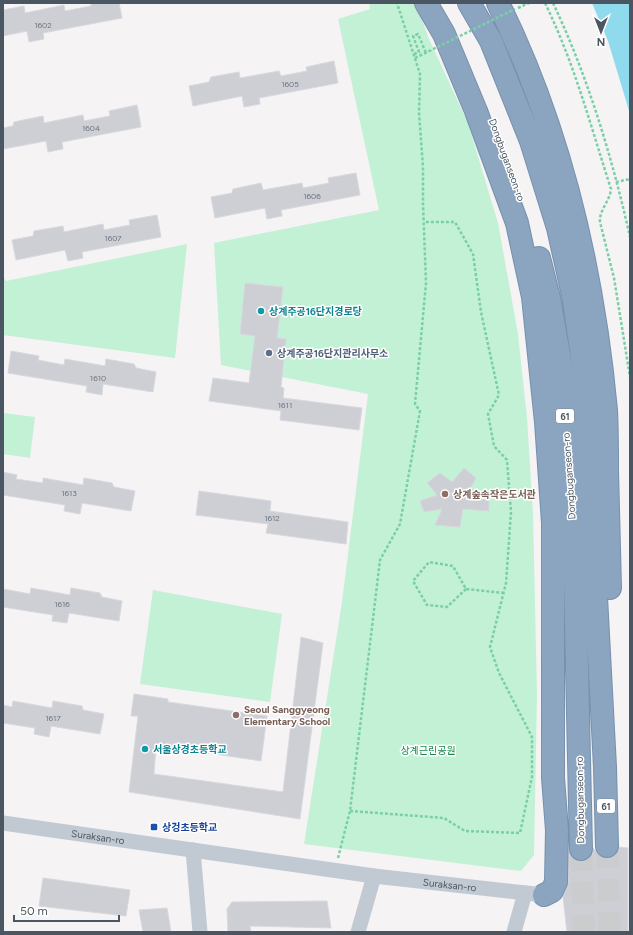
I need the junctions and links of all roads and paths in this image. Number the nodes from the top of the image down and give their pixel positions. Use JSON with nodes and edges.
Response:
{"nodes":[{"id":1,"x":397,"y":3,"type":"edge"},
{"id":2,"x":426,"y":3,"type":"edge"},
{"id":3,"x":443,"y":3,"type":"edge"},
{"id":4,"x":469,"y":3,"type":"edge"},
{"id":5,"x":520,"y":3,"type":"edge"},
{"id":6,"x":529,"y":3,"type":"edge"},
{"id":7,"x":545,"y":3,"type":"edge"},
{"id":8,"x":553,"y":3,"type":"edge"},
{"id":9,"x":506,"y":6,"type":"edge"},
{"id":10,"x":522,"y":6,"type":"junction"},
{"id":11,"x":426,"y":53,"type":"junction"},
{"id":12,"x":414,"y":54,"type":"junction"},
{"id":13,"x":415,"y":58,"type":"junction"},
{"id":14,"x":630,"y":179,"type":"edge"},
{"id":15,"x":616,"y":182,"type":"junction"},
{"id":16,"x":424,"y":222,"type":"junction"},
{"id":17,"x":630,"y":237,"type":"edge"},
{"id":18,"x":630,"y":377,"type":"edge"},
{"id":19,"x":466,"y":589,"type":"junction"},
{"id":20,"x":504,"y":594,"type":"junction"},
{"id":21,"x":605,"y":767,"type":"junction"},
{"id":22,"x":350,"y":812,"type":"junction"},
{"id":23,"x":3,"y":823,"type":"edge"},
{"id":24,"x":607,"y":846,"type":"tunnel mouth"},
{"id":25,"x":581,"y":849,"type":"tunnel mouth"},
{"id":26,"x":193,"y":850,"type":"junction"},
{"id":27,"x":335,"y":870,"type":"junction"},
{"id":28,"x":374,"y":876,"type":"junction"},
{"id":29,"x":534,"y":894,"type":"junction"},
{"id":30,"x":200,"y":932,"type":"edge"},
{"id":31,"x":358,"y":932,"type":"edge"},
{"id":32,"x":514,"y":932,"type":"edge"}],
"edges":[{"from":1,"to":12,"type":"path"},
{"from":2,"to":29,"type":"highway"},
{"from":3,"to":25,"type":"highway","name":"Dongbuganseon-ro","number":"61"},
{"from":4,"to":21,"type":"highway","name":"Dongbuganseon-ro","number":"61"},
{"from":5,"to":10,"type":"path"},
{"from":6,"to":10,"type":"path"},
{"from":7,"to":18,"type":"path"},
{"from":8,"to":15,"type":"path"},
{"from":9,"to":10,"type":"path"},
{"from":9,"to":11,"type":"path","bridge":true},
{"from":9,"to":21,"type":"highway"},
{"from":11,"to":12,"type":"path"},
{"from":11,"to":13,"type":"path","bridge":true},
{"from":12,"to":13,"type":"path"},
{"from":13,"to":16,"type":"path"},
{"from":14,"to":15,"type":"path"},
{"from":15,"to":17,"type":"path"},
{"from":16,"to":20,"type":"path"},
{"from":16,"to":22,"type":"path"},
{"from":19,"to":19,"type":"path"},
{"from":19,"to":20,"type":"path"},
{"from":20,"to":22,"type":"path"},
{"from":21,"to":24,"type":"highway","name":"Dongbuganseon-ro","number":"61"},
{"from":22,"to":27,"type":"path"},
{"from":23,"to":26,"type":"street","name":"Suraksan-ro"},
{"from":26,"to":27,"type":"street","name":"Suraksan-ro"},
{"from":26,"to":30,"type":"street"},
{"from":27,"to":28,"type":"street","name":"Suraksan-ro"},
{"from":28,"to":29,"type":"street","name":"Suraksan-ro"},
{"from":28,"to":31,"type":"street"},
{"from":29,"to":32,"type":"street"}]}
